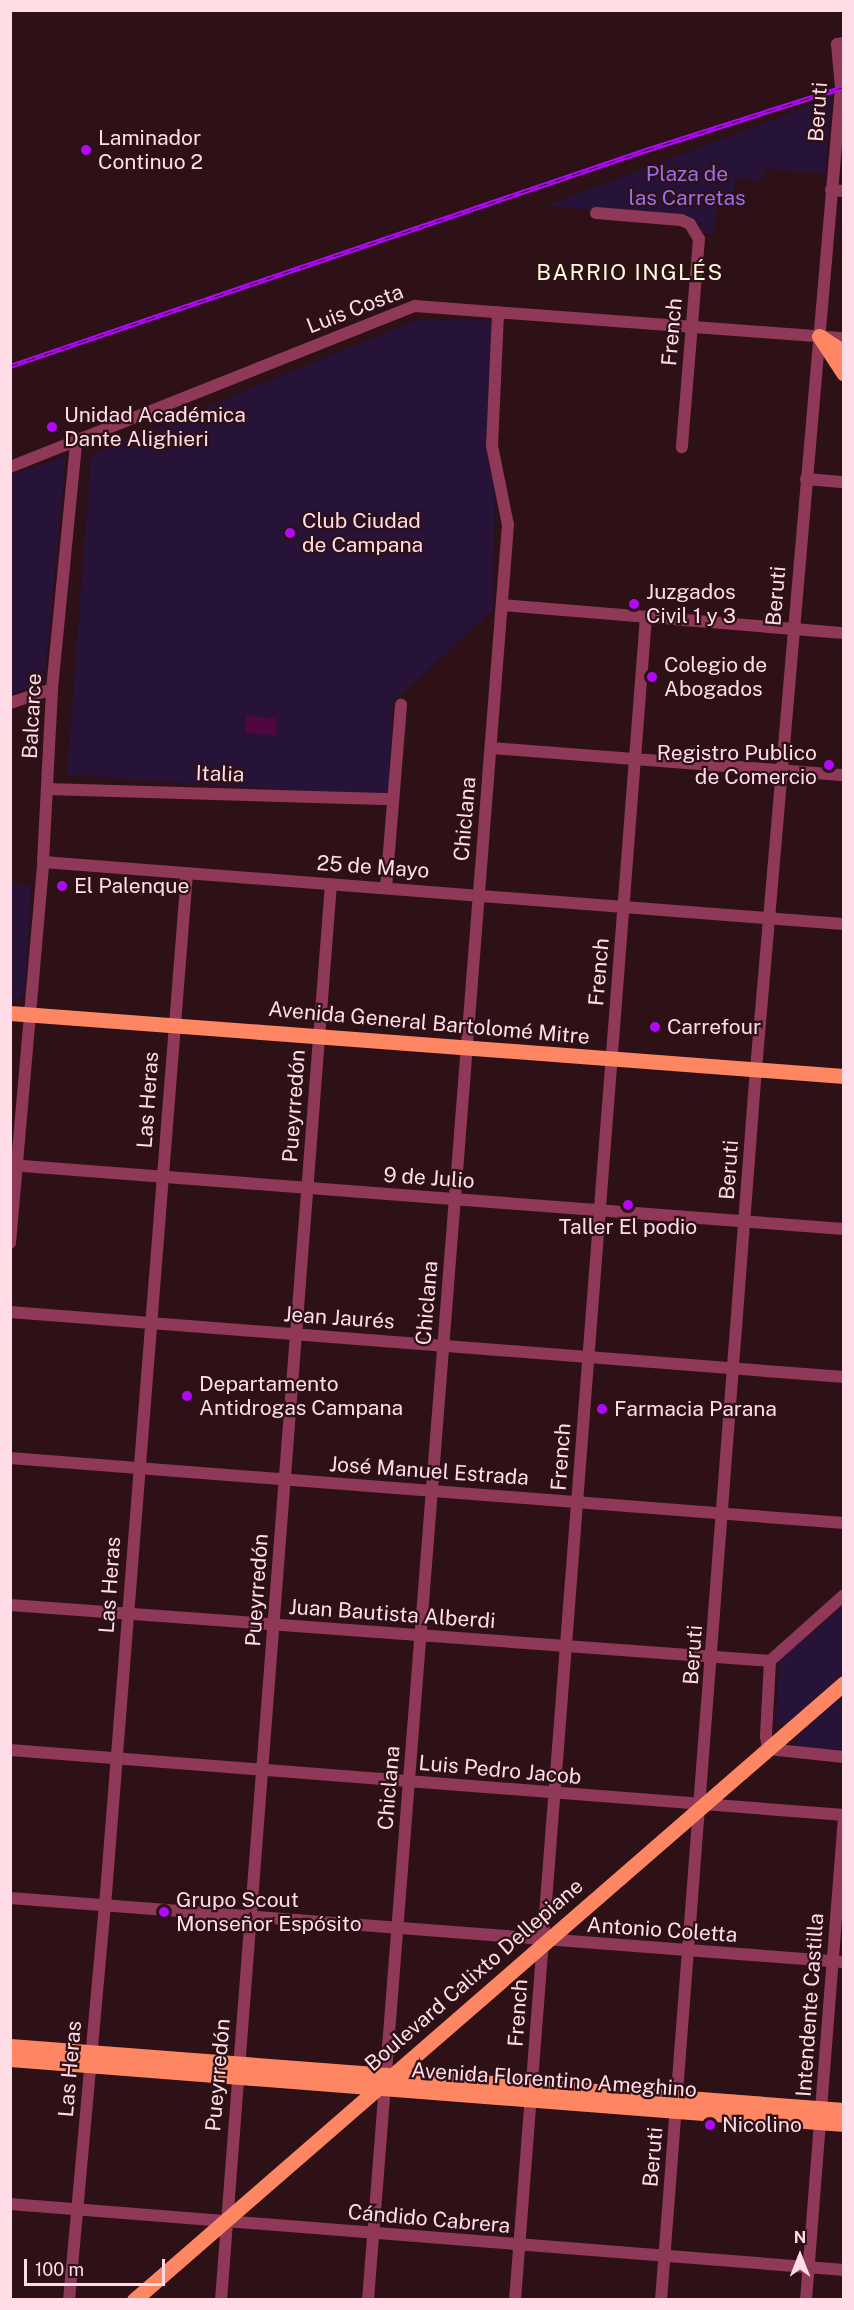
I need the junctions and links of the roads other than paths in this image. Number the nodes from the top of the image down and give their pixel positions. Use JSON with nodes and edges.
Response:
{"nodes":[{"id":1,"x":840,"y":44,"type":"edge"},
{"id":2,"x":842,"y":102,"type":"edge"},
{"id":3,"x":837,"y":190,"type":"edge"},
{"id":4,"x":596,"y":213,"type":"dead end"},
{"id":5,"x":498,"y":312,"type":"junction"},
{"id":6,"x":692,"y":326,"type":"junction"},
{"id":7,"x":819,"y":336,"type":"junction"},
{"id":8,"x":843,"y":338,"type":"edge"},
{"id":9,"x":843,"y":351,"type":"edge"},
{"id":10,"x":843,"y":374,"type":"edge"},
{"id":11,"x":76,"y":443,"type":"junction"},
{"id":12,"x":682,"y":447,"type":"dead end"},
{"id":13,"x":10,"y":467,"type":"edge"},
{"id":14,"x":806,"y":479,"type":"junction"},
{"id":15,"x":843,"y":482,"type":"edge"},
{"id":16,"x":502,"y":605,"type":"junction"},
{"id":17,"x":646,"y":618,"type":"junction"},
{"id":18,"x":793,"y":629,"type":"junction"},
{"id":19,"x":843,"y":633,"type":"edge"},
{"id":20,"x":52,"y":689,"type":"junction"},
{"id":21,"x":10,"y":703,"type":"edge"},
{"id":22,"x":401,"y":705,"type":"dead end"},
{"id":23,"x":490,"y":748,"type":"junction"},
{"id":24,"x":635,"y":759,"type":"junction"},
{"id":25,"x":782,"y":771,"type":"junction"},
{"id":26,"x":843,"y":775,"type":"edge"},
{"id":27,"x":47,"y":789,"type":"junction"},
{"id":28,"x":392,"y":799,"type":"junction"},
{"id":29,"x":43,"y":862,"type":"junction"},
{"id":30,"x":188,"y":873,"type":"junction"},
{"id":31,"x":330,"y":884,"type":"junction"},
{"id":32,"x":386,"y":888,"type":"junction"},
{"id":33,"x":479,"y":895,"type":"junction"},
{"id":34,"x":624,"y":906,"type":"junction"},
{"id":35,"x":770,"y":918,"type":"junction"},
{"id":36,"x":843,"y":924,"type":"edge"},
{"id":37,"x":10,"y":1014,"type":"edge"},
{"id":38,"x":29,"y":1014,"type":"junction"},
{"id":39,"x":174,"y":1023,"type":"junction"},
{"id":40,"x":319,"y":1036,"type":"junction"},
{"id":41,"x":467,"y":1047,"type":"junction"},
{"id":42,"x":612,"y":1058,"type":"junction"},
{"id":43,"x":756,"y":1069,"type":"junction"},
{"id":44,"x":843,"y":1076,"type":"edge"},
{"id":45,"x":14,"y":1165,"type":"edge"},
{"id":46,"x":162,"y":1176,"type":"junction"},
{"id":47,"x":307,"y":1188,"type":"junction"},
{"id":48,"x":454,"y":1199,"type":"junction"},
{"id":49,"x":600,"y":1210,"type":"junction"},
{"id":50,"x":745,"y":1222,"type":"junction"},
{"id":51,"x":843,"y":1230,"type":"edge"},
{"id":52,"x":10,"y":1243,"type":"edge"},
{"id":53,"x":10,"y":1312,"type":"edge"},
{"id":54,"x":151,"y":1323,"type":"junction"},
{"id":55,"x":296,"y":1334,"type":"junction"},
{"id":56,"x":443,"y":1346,"type":"junction"},
{"id":57,"x":588,"y":1357,"type":"junction"},
{"id":58,"x":734,"y":1368,"type":"junction"},
{"id":59,"x":843,"y":1377,"type":"edge"},
{"id":60,"x":10,"y":1458,"type":"edge"},
{"id":61,"x":139,"y":1468,"type":"junction"},
{"id":62,"x":285,"y":1479,"type":"junction"},
{"id":63,"x":432,"y":1491,"type":"junction"},
{"id":64,"x":577,"y":1502,"type":"junction"},
{"id":65,"x":723,"y":1514,"type":"junction"},
{"id":66,"x":843,"y":1523,"type":"edge"},
{"id":67,"x":843,"y":1595,"type":"edge"},
{"id":68,"x":10,"y":1605,"type":"edge"},
{"id":69,"x":128,"y":1614,"type":"junction"},
{"id":70,"x":274,"y":1625,"type":"junction"},
{"id":71,"x":420,"y":1636,"type":"junction"},
{"id":72,"x":566,"y":1647,"type":"junction"},
{"id":73,"x":713,"y":1658,"type":"junction"},
{"id":74,"x":770,"y":1661,"type":"junction"},
{"id":75,"x":843,"y":1683,"type":"edge"},
{"id":76,"x":768,"y":1749,"type":"junction"},
{"id":77,"x":10,"y":1750,"type":"edge"},
{"id":78,"x":843,"y":1757,"type":"edge"},
{"id":79,"x":116,"y":1759,"type":"junction"},
{"id":80,"x":262,"y":1771,"type":"junction"},
{"id":81,"x":409,"y":1782,"type":"junction"},
{"id":82,"x":554,"y":1795,"type":"junction"},
{"id":83,"x":702,"y":1807,"type":"junction"},
{"id":84,"x":843,"y":1815,"type":"edge"},
{"id":85,"x":843,"y":1821,"type":"edge"},
{"id":86,"x":10,"y":1898,"type":"edge"},
{"id":87,"x":105,"y":1906,"type":"junction"},
{"id":88,"x":250,"y":1918,"type":"junction"},
{"id":89,"x":397,"y":1930,"type":"junction"},
{"id":90,"x":543,"y":1942,"type":"junction"},
{"id":91,"x":690,"y":1952,"type":"junction"},
{"id":92,"x":838,"y":1962,"type":"edge"},
{"id":93,"x":10,"y":2046,"type":"edge"},
{"id":94,"x":90,"y":2058,"type":"junction"},
{"id":95,"x":10,"y":2059,"type":"edge"},
{"id":96,"x":238,"y":2070,"type":"junction"},
{"id":97,"x":384,"y":2081,"type":"junction"},
{"id":98,"x":531,"y":2093,"type":"junction"},
{"id":99,"x":677,"y":2104,"type":"junction"},
{"id":100,"x":843,"y":2110,"type":"edge"},
{"id":101,"x":820,"y":2115,"type":"junction"},
{"id":102,"x":843,"y":2124,"type":"edge"},
{"id":103,"x":10,"y":2204,"type":"edge"},
{"id":104,"x":76,"y":2210,"type":"junction"},
{"id":105,"x":226,"y":2221,"type":"junction"},
{"id":106,"x":373,"y":2234,"type":"junction"},
{"id":107,"x":519,"y":2246,"type":"junction"},
{"id":108,"x":665,"y":2257,"type":"junction"},
{"id":109,"x":808,"y":2268,"type":"junction"},
{"id":110,"x":843,"y":2270,"type":"edge"},
{"id":111,"x":69,"y":2300,"type":"edge"},
{"id":112,"x":134,"y":2300,"type":"edge"},
{"id":113,"x":221,"y":2300,"type":"edge"},
{"id":114,"x":368,"y":2300,"type":"edge"},
{"id":115,"x":515,"y":2300,"type":"edge"},
{"id":116,"x":661,"y":2300,"type":"edge"},
{"id":117,"x":806,"y":2300,"type":"edge"}],
"edges":[{"from":1,"to":2,"type":"street","name":"Beruti"},
{"from":2,"to":3,"type":"street","name":"Beruti"},
{"from":3,"to":7,"type":"street","name":"Beruti"},
{"from":4,"to":6,"type":"street","name":"French"},
{"from":5,"to":6,"type":"street","name":"Luis Costa"},
{"from":5,"to":11,"type":"street","name":"Luis Costa"},
{"from":5,"to":16,"type":"street","name":"Chiclana"},
{"from":6,"to":7,"type":"street","name":"Luis Costa"},
{"from":6,"to":12,"type":"street","name":"French"},
{"from":7,"to":8,"type":"street","name":"Luis Costa"},
{"from":7,"to":9,"type":"main road"},
{"from":7,"to":10,"type":"main road"},
{"from":7,"to":14,"type":"street","name":"Beruti"},
{"from":11,"to":13,"type":"street","name":"Luis Costa"},
{"from":11,"to":20,"type":"street","name":"Balcarce"},
{"from":14,"to":15,"type":"street"},
{"from":14,"to":18,"type":"street","name":"Beruti"},
{"from":16,"to":17,"type":"street"},
{"from":16,"to":23,"type":"street","name":"Chiclana"},
{"from":17,"to":18,"type":"street"},
{"from":17,"to":24,"type":"street","name":"French"},
{"from":18,"to":19,"type":"street"},
{"from":18,"to":25,"type":"street","name":"Beruti"},
{"from":20,"to":21,"type":"street"},
{"from":20,"to":27,"type":"street","name":"Balcarce"},
{"from":22,"to":28,"type":"street"},
{"from":23,"to":24,"type":"street"},
{"from":23,"to":33,"type":"street","name":"Chiclana"},
{"from":24,"to":25,"type":"street"},
{"from":24,"to":34,"type":"street","name":"French"},
{"from":25,"to":26,"type":"street"},
{"from":25,"to":35,"type":"street","name":"Beruti"},
{"from":27,"to":28,"type":"street","name":"Italia"},
{"from":27,"to":29,"type":"street","name":"Balcarce"},
{"from":28,"to":32,"type":"street"},
{"from":29,"to":30,"type":"street","name":"25 de Mayo"},
{"from":29,"to":38,"type":"street","name":"Balcarce"},
{"from":30,"to":31,"type":"street","name":"25 de Mayo"},
{"from":30,"to":39,"type":"street","name":"Las Heras"},
{"from":31,"to":32,"type":"street","name":"25 de Mayo"},
{"from":31,"to":40,"type":"street","name":"Pueyrredón"},
{"from":32,"to":33,"type":"street","name":"25 de Mayo"},
{"from":33,"to":34,"type":"street","name":"25 de Mayo"},
{"from":33,"to":41,"type":"street","name":"Chiclana"},
{"from":34,"to":35,"type":"street","name":"25 de Mayo"},
{"from":34,"to":42,"type":"street","name":"French"},
{"from":35,"to":36,"type":"street","name":"25 de Mayo"},
{"from":35,"to":43,"type":"street","name":"Beruti"},
{"from":37,"to":38,"type":"main road","name":"Avenida General Bartolomé Mitre"},
{"from":38,"to":39,"type":"main road","name":"Avenida General Bartolomé Mitre"},
{"from":38,"to":45,"type":"street","name":"Balcarce"},
{"from":39,"to":40,"type":"main road","name":"Avenida General Bartolomé Mitre"},
{"from":39,"to":46,"type":"street","name":"Las Heras"},
{"from":40,"to":41,"type":"main road","name":"Avenida General Bartolomé Mitre"},
{"from":40,"to":47,"type":"street","name":"Pueyrredón"},
{"from":41,"to":42,"type":"main road","name":"Avenida General Bartolomé Mitre"},
{"from":41,"to":48,"type":"street","name":"Chiclana"},
{"from":42,"to":43,"type":"main road","name":"Avenida General Bartolomé Mitre"},
{"from":42,"to":49,"type":"street","name":"French"},
{"from":43,"to":44,"type":"main road","name":"Avenida General Bartolomé Mitre"},
{"from":43,"to":50,"type":"street","name":"Beruti"},
{"from":45,"to":46,"type":"street","name":"9 de Julio"},
{"from":45,"to":52,"type":"street","name":"Balcarce"},
{"from":46,"to":47,"type":"street","name":"9 de Julio"},
{"from":46,"to":54,"type":"street","name":"Las Heras"},
{"from":47,"to":48,"type":"street","name":"9 de Julio"},
{"from":47,"to":55,"type":"street","name":"Pueyrredón"},
{"from":48,"to":49,"type":"street","name":"9 de Julio"},
{"from":48,"to":56,"type":"street","name":"Chiclana"},
{"from":49,"to":50,"type":"street","name":"9 de Julio"},
{"from":49,"to":57,"type":"street","name":"French"},
{"from":50,"to":51,"type":"street","name":"9 de Julio"},
{"from":50,"to":58,"type":"street","name":"Beruti"},
{"from":53,"to":54,"type":"street","name":"Jean Jaurés"},
{"from":54,"to":55,"type":"street","name":"Jean Jaurés"},
{"from":54,"to":61,"type":"street","name":"Las Heras"},
{"from":55,"to":56,"type":"street","name":"Jean Jaurés"},
{"from":55,"to":62,"type":"street","name":"Pueyrredón"},
{"from":56,"to":57,"type":"street","name":"Jean Jaurés"},
{"from":56,"to":63,"type":"street","name":"Chiclana"},
{"from":57,"to":58,"type":"street","name":"Jean Jaurés"},
{"from":57,"to":64,"type":"street","name":"French"},
{"from":58,"to":59,"type":"street","name":"Jean Jaurés"},
{"from":58,"to":65,"type":"street","name":"Beruti"},
{"from":60,"to":61,"type":"street","name":"José Manuel Estrada"},
{"from":61,"to":62,"type":"street","name":"José Manuel Estrada"},
{"from":61,"to":69,"type":"street","name":"Las Heras"},
{"from":62,"to":63,"type":"street","name":"José Manuel Estrada"},
{"from":62,"to":70,"type":"street","name":"Pueyrredón"},
{"from":63,"to":64,"type":"street","name":"José Manuel Estrada"},
{"from":63,"to":71,"type":"street","name":"Chiclana"},
{"from":64,"to":65,"type":"street","name":"José Manuel Estrada"},
{"from":64,"to":72,"type":"street","name":"French"},
{"from":65,"to":66,"type":"street","name":"José Manuel Estrada"},
{"from":65,"to":73,"type":"street","name":"Beruti"},
{"from":67,"to":74,"type":"street"},
{"from":68,"to":69,"type":"street","name":"Juan Bautista Alberdi"},
{"from":69,"to":70,"type":"street","name":"Juan Bautista Alberdi"},
{"from":69,"to":79,"type":"street","name":"Las Heras"},
{"from":70,"to":71,"type":"street","name":"Juan Bautista Alberdi"},
{"from":70,"to":80,"type":"street","name":"Pueyrredón"},
{"from":71,"to":72,"type":"street","name":"Juan Bautista Alberdi"},
{"from":71,"to":81,"type":"street","name":"Chiclana"},
{"from":72,"to":73,"type":"street","name":"Juan Bautista Alberdi"},
{"from":72,"to":82,"type":"street","name":"French"},
{"from":73,"to":74,"type":"street","name":"Juan Bautista Alberdi"},
{"from":73,"to":83,"type":"street","name":"Beruti"},
{"from":74,"to":76,"type":"street"},
{"from":75,"to":76,"type":"main road","name":"Boulevard Calixto Dellepiane"},
{"from":76,"to":78,"type":"street"},
{"from":76,"to":83,"type":"main road","name":"Boulevard Calixto Dellepiane"},
{"from":77,"to":79,"type":"street","name":"Luis Pedro Jacob"},
{"from":79,"to":80,"type":"street","name":"Luis Pedro Jacob"},
{"from":79,"to":87,"type":"street","name":"Las Heras"},
{"from":80,"to":81,"type":"street","name":"Luis Pedro Jacob"},
{"from":80,"to":88,"type":"street","name":"Pueyrredón"},
{"from":81,"to":82,"type":"street","name":"Luis Pedro Jacob"},
{"from":81,"to":89,"type":"street","name":"Chiclana"},
{"from":82,"to":83,"type":"street","name":"Luis Pedro Jacob"},
{"from":82,"to":90,"type":"street","name":"French"},
{"from":83,"to":84,"type":"street","name":"Luis Pedro Jacob"},
{"from":83,"to":90,"type":"main road","name":"Boulevard Calixto Dellepiane"},
{"from":83,"to":91,"type":"street","name":"Beruti"},
{"from":85,"to":92,"type":"street","name":"Intendente Castilla"},
{"from":86,"to":87,"type":"street","name":"Antonio Coletta"},
{"from":87,"to":88,"type":"street","name":"Antonio Coletta"},
{"from":87,"to":94,"type":"street","name":"Las Heras"},
{"from":88,"to":89,"type":"street","name":"Antonio Coletta"},
{"from":88,"to":96,"type":"street","name":"Pueyrredón"},
{"from":89,"to":90,"type":"street","name":"Antonio Coletta"},
{"from":89,"to":97,"type":"street","name":"Chiclana"},
{"from":90,"to":91,"type":"street","name":"Antonio Coletta"},
{"from":90,"to":97,"type":"main road","name":"Boulevard Calixto Dellepiane"},
{"from":90,"to":98,"type":"street","name":"French"},
{"from":91,"to":92,"type":"street","name":"Antonio Coletta"},
{"from":91,"to":99,"type":"street","name":"Beruti"},
{"from":92,"to":101,"type":"street","name":"Intendente Castilla"},
{"from":93,"to":94,"type":"main road","name":"Avenida Florentino Ameghino"},
{"from":94,"to":95,"type":"main road","name":"Avenida Florentino Ameghino"},
{"from":94,"to":96,"type":"main road","name":"Avenida Florentino Ameghino"},
{"from":94,"to":104,"type":"street","name":"Las Heras"},
{"from":96,"to":97,"type":"main road","name":"Avenida Florentino Ameghino"},
{"from":96,"to":105,"type":"street","name":"Pueyrredón"},
{"from":97,"to":98,"type":"main road","name":"Avenida Florentino Ameghino"},
{"from":97,"to":105,"type":"main road","name":"Boulevard Calixto Dellepiane"},
{"from":97,"to":106,"type":"street","name":"Chiclana"},
{"from":98,"to":99,"type":"main road","name":"Avenida Florentino Ameghino"},
{"from":98,"to":107,"type":"street","name":"French"},
{"from":99,"to":101,"type":"main road","name":"Avenida Florentino Ameghino"},
{"from":99,"to":108,"type":"street","name":"Beruti"},
{"from":100,"to":101,"type":"main road","name":"Avenida Florentino Ameghino"},
{"from":101,"to":102,"type":"main road","name":"Avenida Florentino Ameghino"},
{"from":101,"to":109,"type":"street","name":"Intendente Castilla"},
{"from":103,"to":104,"type":"street","name":"Cándido Cabrera"},
{"from":104,"to":105,"type":"street","name":"Cándido Cabrera"},
{"from":104,"to":111,"type":"street","name":"Las Heras"},
{"from":105,"to":106,"type":"street","name":"Cándido Cabrera"},
{"from":105,"to":112,"type":"main road","name":"Boulevard Calixto Dellepiane"},
{"from":105,"to":113,"type":"street","name":"Pueyrredón"},
{"from":106,"to":107,"type":"street","name":"Cándido Cabrera"},
{"from":106,"to":114,"type":"street","name":"Chiclana"},
{"from":107,"to":108,"type":"street","name":"Cándido Cabrera"},
{"from":107,"to":115,"type":"street","name":"French"},
{"from":108,"to":109,"type":"street","name":"Cándido Cabrera"},
{"from":108,"to":116,"type":"street","name":"Beruti"},
{"from":109,"to":110,"type":"street","name":"Cándido Cabrera"},
{"from":109,"to":117,"type":"street","name":"Intendente Castilla"}]}
